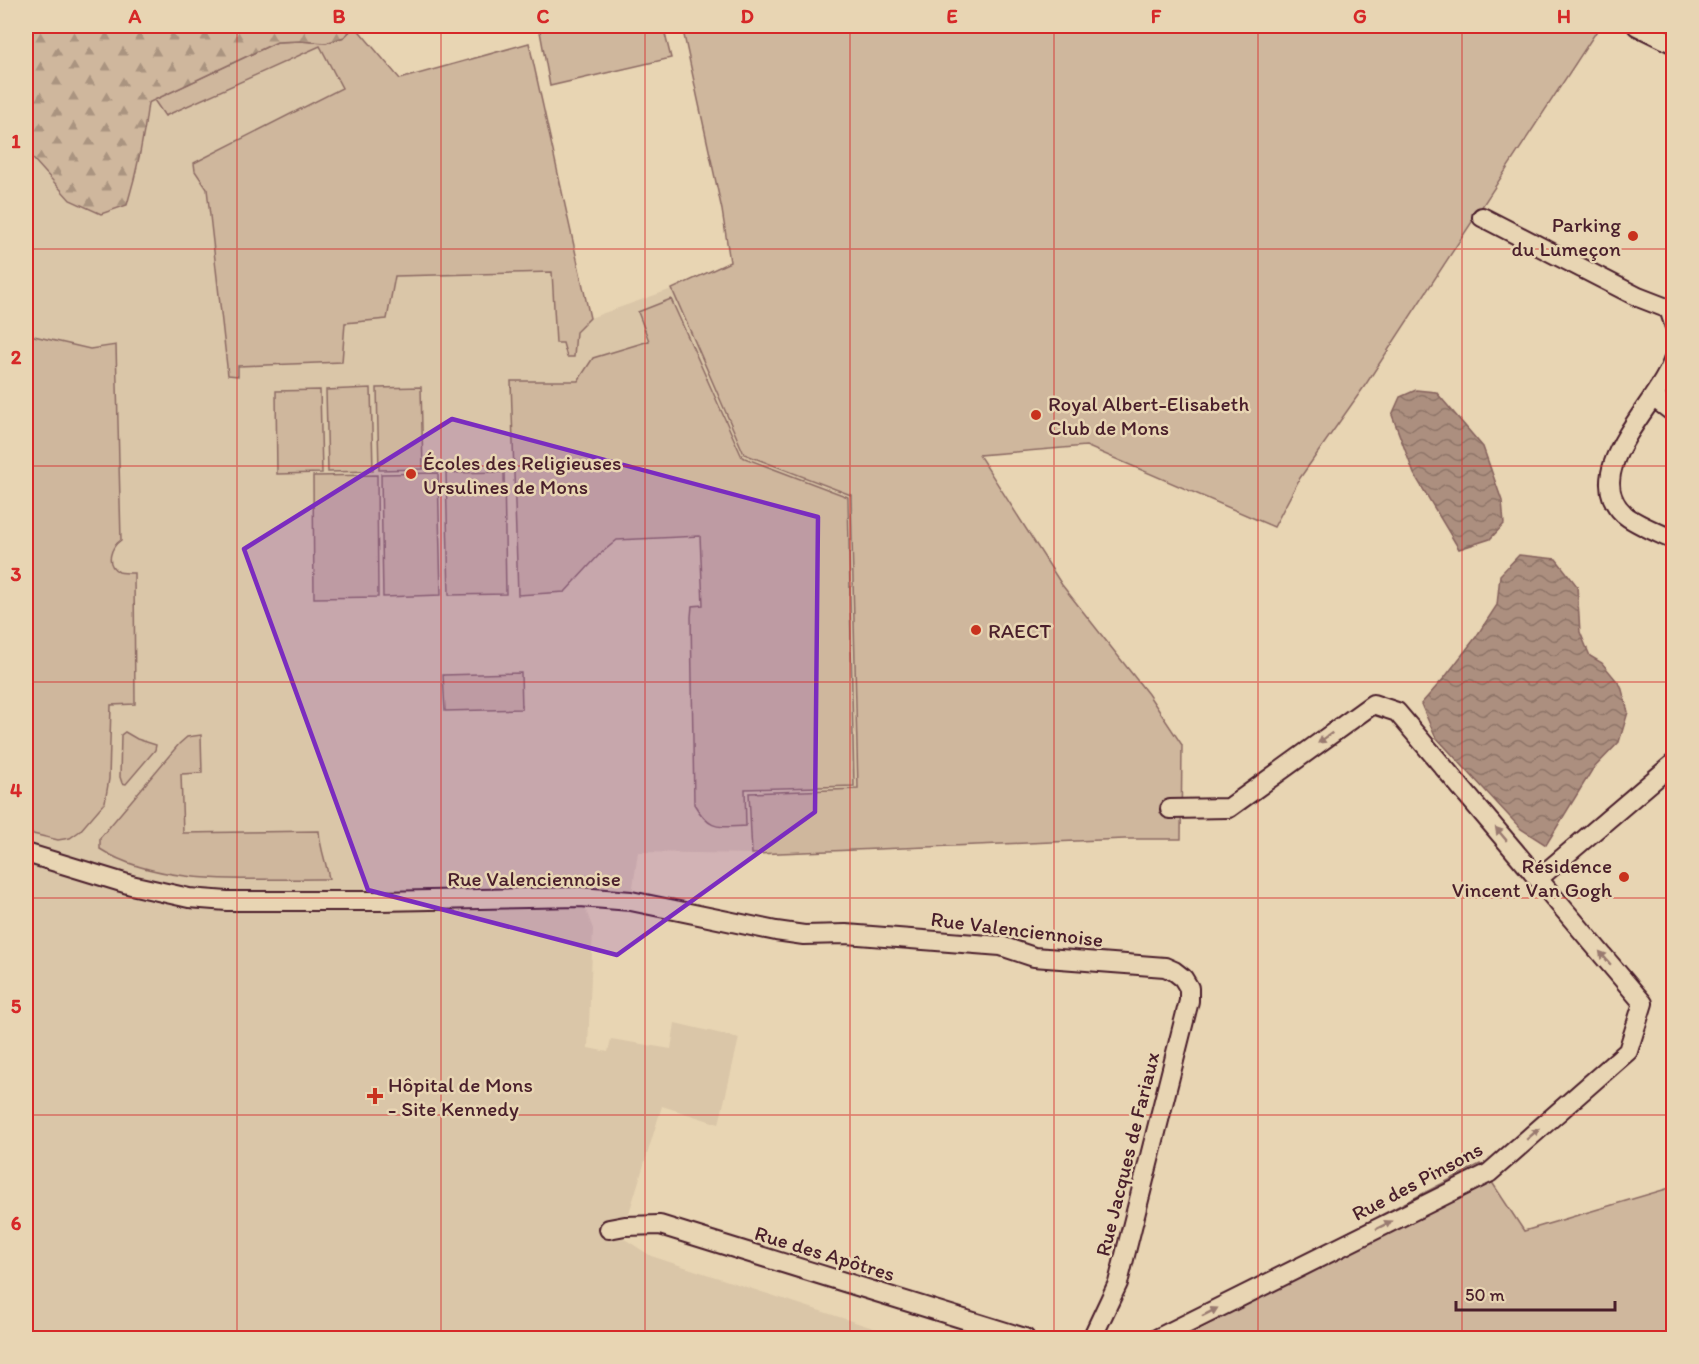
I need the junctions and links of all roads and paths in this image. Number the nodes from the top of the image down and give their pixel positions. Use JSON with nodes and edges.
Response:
{"nodes":[{"id":1,"x":1637,"y":26,"type":"edge"},
{"id":2,"x":1674,"y":44,"type":"edge"},
{"id":3,"x":1482,"y":217,"type":"dead end"},
{"id":4,"x":1672,"y":311,"type":"edge"},
{"id":5,"x":1674,"y":358,"type":"edge"},
{"id":6,"x":1653,"y":397,"type":"junction"},
{"id":7,"x":1674,"y":414,"type":"edge"},
{"id":8,"x":1674,"y":540,"type":"edge"},
{"id":9,"x":1674,"y":763,"type":"edge"},
{"id":10,"x":1170,"y":809,"type":"dead end"},
{"id":11,"x":26,"y":853,"type":"edge"},
{"id":12,"x":1539,"y":878,"type":"junction"},
{"id":13,"x":1183,"y":978,"type":"joint"},
{"id":14,"x":609,"y":1229,"type":"dead end"},
{"id":15,"x":1025,"y":1338,"type":"edge"},
{"id":16,"x":1092,"y":1338,"type":"edge"},
{"id":17,"x":1158,"y":1338,"type":"edge"}],
"edges":[{"from":1,"to":2,"type":"street"},
{"from":3,"to":4,"type":"street"},
{"from":5,"to":6,"type":"street"},
{"from":6,"to":7,"type":"street"},
{"from":6,"to":8,"type":"street"},
{"from":9,"to":12,"type":"street"},
{"from":12,"to":10,"type":"street","one_way":true},
{"from":11,"to":13,"type":"street","name":"Rue Valenciennoise"},
{"from":17,"to":12,"type":"street","name":"Rue des Pinsons","one_way":true},
{"from":13,"to":16,"type":"street","name":"Rue Jacques de Fariaux"},
{"from":14,"to":15,"type":"street","name":"Rue des Apôtres"}]}
